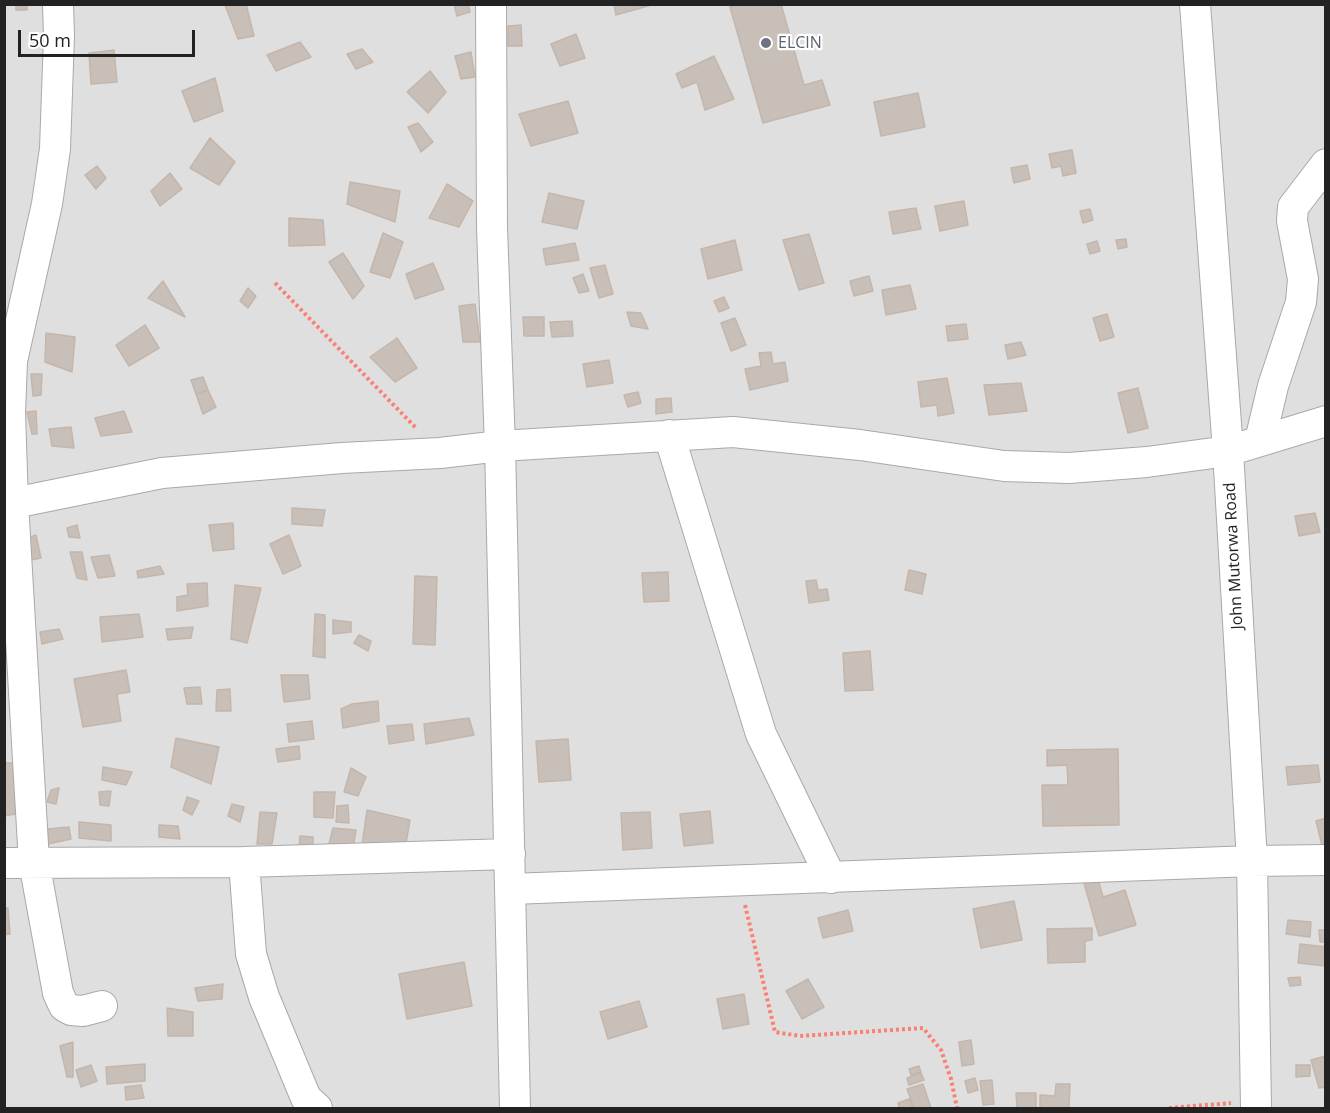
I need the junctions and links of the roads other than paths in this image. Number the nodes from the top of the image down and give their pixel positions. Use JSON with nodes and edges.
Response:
{"nodes":[{"id":1,"x":58,"y":4,"type":"edge"},
{"id":2,"x":491,"y":4,"type":"edge"},
{"id":3,"x":1195,"y":4,"type":"edge"},
{"id":4,"x":1326,"y":164,"type":"edge"},
{"id":5,"x":1326,"y":421,"type":"edge"},
{"id":6,"x":669,"y":435,"type":"junction"},
{"id":7,"x":1260,"y":441,"type":"junction"},
{"id":8,"x":500,"y":446,"type":"junction"},
{"id":9,"x":1228,"y":451,"type":"junction"},
{"id":10,"x":9,"y":504,"type":"edge"},
{"id":11,"x":510,"y":854,"type":"junction"},
{"id":12,"x":1326,"y":860,"type":"edge"},
{"id":13,"x":1252,"y":861,"type":"junction"},
{"id":14,"x":34,"y":862,"type":"junction"},
{"id":15,"x":244,"y":862,"type":"junction"},
{"id":16,"x":4,"y":863,"type":"edge"},
{"id":17,"x":831,"y":878,"type":"junction"},
{"id":18,"x":511,"y":889,"type":"junction"},
{"id":19,"x":102,"y":1006,"type":"dead end"},
{"id":20,"x":1256,"y":1104,"type":"edge"},
{"id":21,"x":317,"y":1108,"type":"edge"},
{"id":22,"x":515,"y":1108,"type":"edge"}],
"edges":[{"from":1,"to":10,"type":"street"},
{"from":2,"to":8,"type":"street"},
{"from":3,"to":9,"type":"street","name":"John Mutorwa Road"},
{"from":4,"to":7,"type":"street"},
{"from":5,"to":7,"type":"street"},
{"from":6,"to":8,"type":"street"},
{"from":6,"to":9,"type":"street"},
{"from":6,"to":17,"type":"street"},
{"from":7,"to":9,"type":"street"},
{"from":8,"to":10,"type":"street"},
{"from":8,"to":11,"type":"street"},
{"from":9,"to":13,"type":"street","name":"John Mutorwa Road"},
{"from":10,"to":14,"type":"street"},
{"from":11,"to":15,"type":"street"},
{"from":11,"to":18,"type":"street"},
{"from":12,"to":13,"type":"street"},
{"from":13,"to":17,"type":"street"},
{"from":13,"to":20,"type":"street","name":"John Mutorwa Road"},
{"from":14,"to":15,"type":"street"},
{"from":14,"to":16,"type":"street"},
{"from":14,"to":19,"type":"street"},
{"from":15,"to":21,"type":"street"},
{"from":17,"to":18,"type":"street"},
{"from":18,"to":22,"type":"street"}]}
